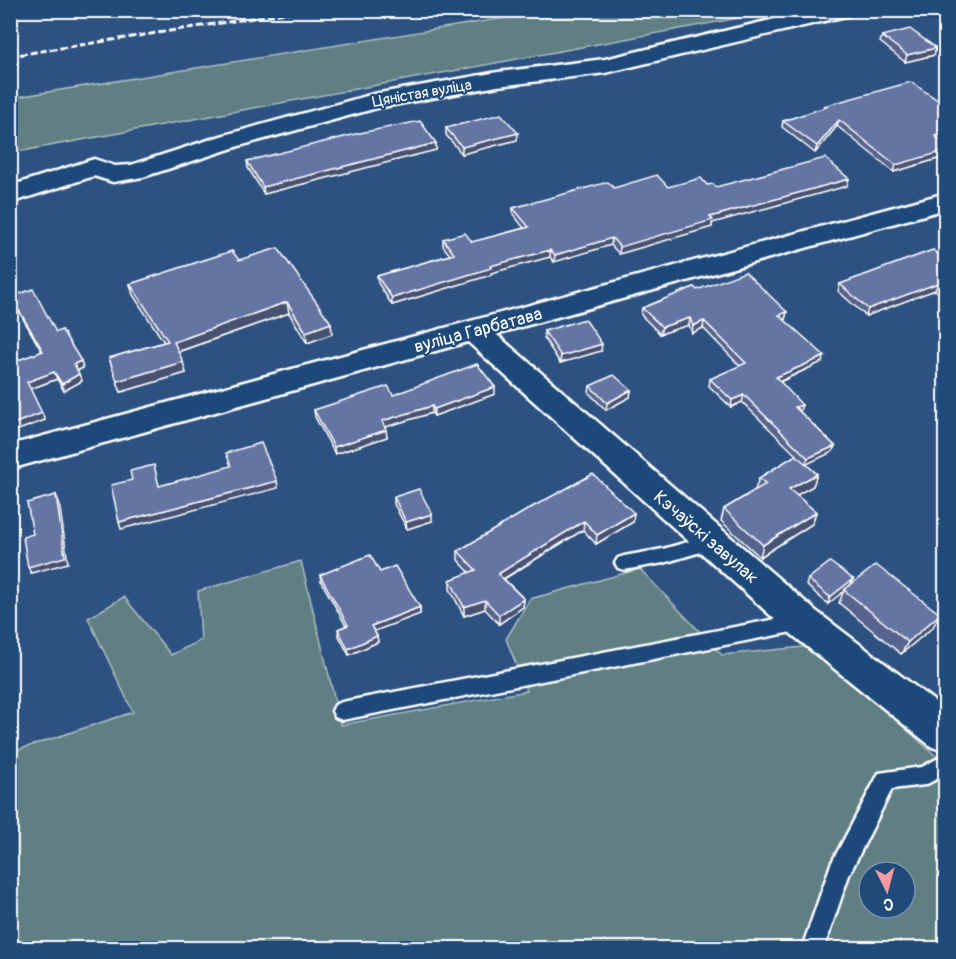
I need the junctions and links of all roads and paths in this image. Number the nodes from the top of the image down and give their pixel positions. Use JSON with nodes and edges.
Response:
{"nodes":[{"id":1,"x":842,"y":10,"type":"edge"},
{"id":2,"x":10,"y":195,"type":"edge"},
{"id":3,"x":945,"y":201,"type":"edge"},
{"id":4,"x":474,"y":332,"type":"junction"},
{"id":5,"x":10,"y":457,"type":"edge"},
{"id":6,"x":712,"y":542,"type":"junction"},
{"id":7,"x":624,"y":563,"type":"dead end"},
{"id":8,"x":803,"y":622,"type":"junction"},
{"id":9,"x":342,"y":711,"type":"dead end"},
{"id":10,"x":945,"y":734,"type":"edge"},
{"id":11,"x":945,"y":763,"type":"edge"},
{"id":12,"x":813,"y":948,"type":"edge"}],
"edges":[{"from":1,"to":2,"type":"street","name":"Цяністая вуліца"},
{"from":3,"to":4,"type":"street","name":"вуліца Гарбатава"},
{"from":4,"to":5,"type":"street","name":"вуліца Гарбатава"},
{"from":4,"to":6,"type":"street","name":"Кэчаўскі завулак"},
{"from":6,"to":7,"type":"lane"},
{"from":6,"to":8,"type":"street","name":"Кэчаўскі завулак"},
{"from":8,"to":9,"type":"lane"},
{"from":8,"to":10,"type":"street","name":"Кэчаўскі завулак"},
{"from":11,"to":12,"type":"lane"}]}
